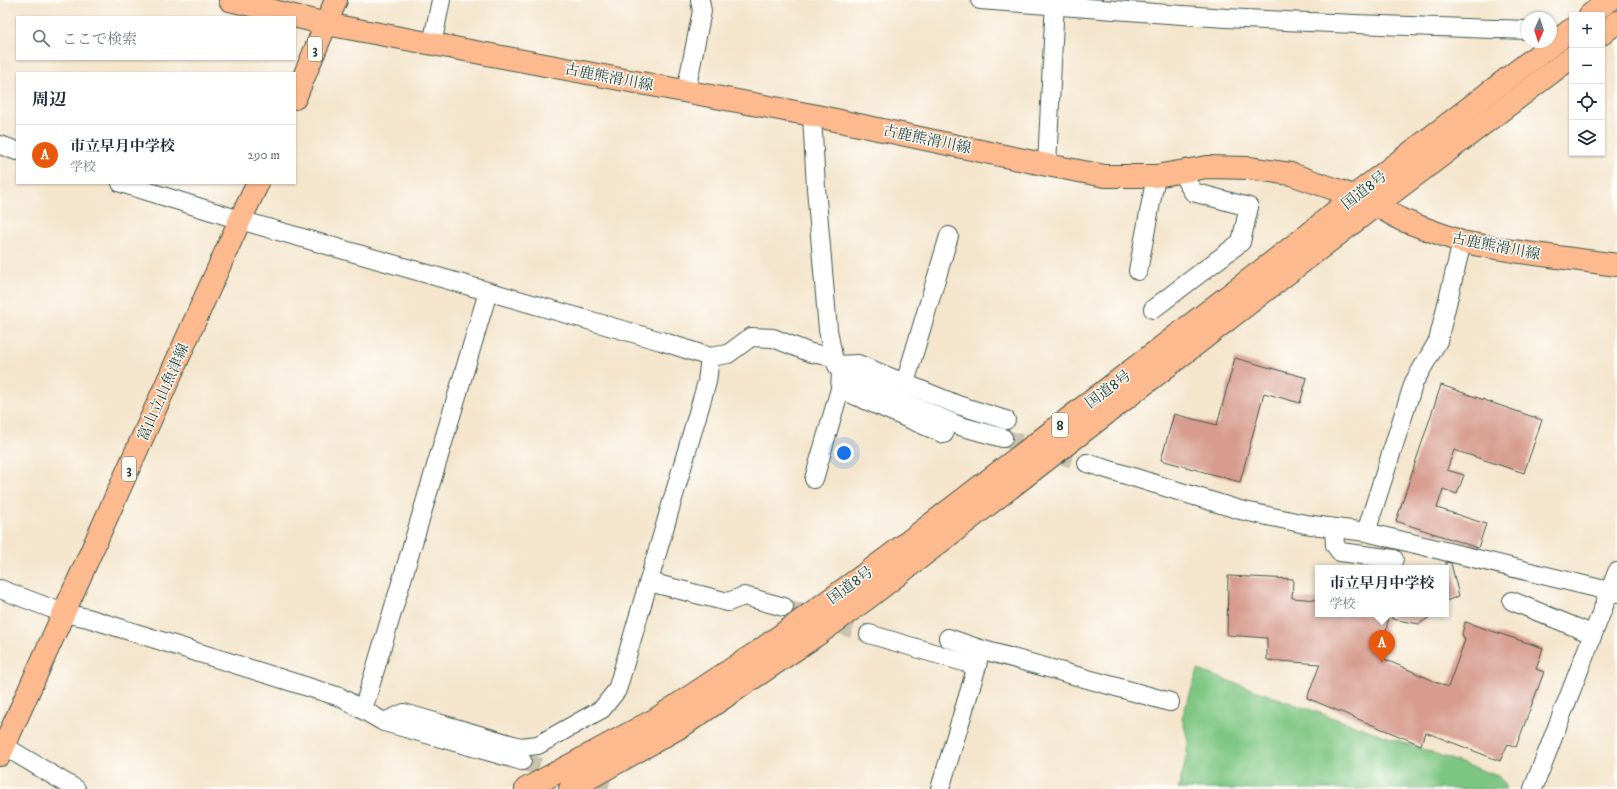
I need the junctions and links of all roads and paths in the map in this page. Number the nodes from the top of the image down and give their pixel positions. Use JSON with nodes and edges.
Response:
{"nodes":[{"id":1,"x":230,"y":0,"type":"edge"},
{"id":2,"x":336,"y":0,"type":"edge"},
{"id":3,"x":442,"y":0,"type":"edge"},
{"id":4,"x":700,"y":0,"type":"edge"},
{"id":5,"x":980,"y":0,"type":"edge"},
{"id":6,"x":1609,"y":0,"type":"edge"},
{"id":7,"x":1055,"y":3,"type":"edge"},
{"id":8,"x":1594,"y":12,"type":"edge"},
{"id":9,"x":294,"y":16,"type":"edge"},
{"id":10,"x":296,"y":16,"type":"edge"},
{"id":11,"x":1617,"y":22,"type":"edge"},
{"id":12,"x":326,"y":24,"type":"junction"},
{"id":13,"x":1521,"y":30,"type":"edge"},
{"id":14,"x":1569,"y":30,"type":"edge"},
{"id":15,"x":1605,"y":32,"type":"edge"},
{"id":16,"x":432,"y":44,"type":"junction"},
{"id":17,"x":1569,"y":59,"type":"edge"},
{"id":18,"x":686,"y":91,"type":"junction"},
{"id":19,"x":296,"y":96,"type":"edge"},
{"id":20,"x":812,"y":115,"type":"junction"},
{"id":21,"x":0,"y":145,"type":"edge"},
{"id":22,"x":16,"y":150,"type":"edge"},
{"id":23,"x":1047,"y":165,"type":"junction"},
{"id":24,"x":1181,"y":172,"type":"junction"},
{"id":25,"x":1156,"y":176,"type":"junction"},
{"id":26,"x":124,"y":184,"type":"edge"},
{"id":27,"x":258,"y":184,"type":"edge"},
{"id":28,"x":1354,"y":196,"type":"junction"},
{"id":29,"x":1376,"y":205,"type":"junction"},
{"id":30,"x":240,"y":220,"type":"junction"},
{"id":31,"x":949,"y":236,"type":"dead end"},
{"id":32,"x":1462,"y":242,"type":"junction"},
{"id":33,"x":1617,"y":265,"type":"edge"},
{"id":34,"x":1138,"y":271,"type":"dead end"},
{"id":35,"x":488,"y":292,"type":"junction"},
{"id":36,"x":1153,"y":309,"type":"dead end"},
{"id":37,"x":710,"y":357,"type":"junction"},
{"id":38,"x":838,"y":371,"type":"junction"},
{"id":39,"x":905,"y":383,"type":"junction"},
{"id":40,"x":1006,"y":420,"type":"tunnel mouth"},
{"id":41,"x":944,"y":434,"type":"dead end"},
{"id":42,"x":1003,"y":438,"type":"tunnel mouth"},
{"id":43,"x":1087,"y":463,"type":"tunnel mouth"},
{"id":44,"x":814,"y":478,"type":"dead end"},
{"id":45,"x":1334,"y":528,"type":"junction"},
{"id":46,"x":1366,"y":532,"type":"junction"},
{"id":47,"x":1394,"y":559,"type":"dead end"},
{"id":48,"x":1617,"y":572,"type":"edge"},
{"id":49,"x":649,"y":582,"type":"junction"},
{"id":50,"x":0,"y":589,"type":"edge"},
{"id":51,"x":1613,"y":593,"type":"edge"},
{"id":52,"x":1512,"y":601,"type":"dead end"},
{"id":53,"x":784,"y":607,"type":"tunnel mouth"},
{"id":54,"x":64,"y":613,"type":"junction"},
{"id":55,"x":869,"y":634,"type":"tunnel mouth"},
{"id":56,"x":1592,"y":634,"type":"junction"},
{"id":57,"x":948,"y":638,"type":"dead end"},
{"id":58,"x":979,"y":657,"type":"junction"},
{"id":59,"x":1170,"y":702,"type":"dead end"},
{"id":60,"x":363,"y":710,"type":"junction"},
{"id":61,"x":384,"y":722,"type":"junction"},
{"id":62,"x":2,"y":751,"type":"edge"},
{"id":63,"x":522,"y":761,"type":"tunnel mouth"},
{"id":64,"x":76,"y":789,"type":"edge"},
{"id":65,"x":526,"y":789,"type":"edge"},
{"id":66,"x":570,"y":789,"type":"edge"},
{"id":67,"x":940,"y":789,"type":"edge"},
{"id":68,"x":1533,"y":789,"type":"edge"}],
"edges":[{"from":1,"to":9,"type":"main road","name":"古鹿熊滑川線"},
{"from":2,"to":12,"type":"main road","number":"3"},
{"from":3,"to":16,"type":"street"},
{"from":4,"to":18,"type":"street"},
{"from":5,"to":7,"type":"street"},
{"from":6,"to":8,"type":"main road"},
{"from":7,"to":13,"type":"street"},
{"from":7,"to":23,"type":"street"},
{"from":10,"to":12,"type":"main road","name":"古鹿熊滑川線"},
{"from":11,"to":15,"type":"main road"},
{"from":12,"to":16,"type":"main road","name":"古鹿熊滑川線"},
{"from":12,"to":19,"type":"main road","number":"3"},
{"from":14,"to":28,"type":"main road","name":"国道8号","number":"8"},
{"from":16,"to":18,"type":"main road","name":"古鹿熊滑川線"},
{"from":17,"to":29,"type":"main road","name":"国道8号","number":"8"},
{"from":18,"to":20,"type":"main road","name":"古鹿熊滑川線"},
{"from":20,"to":23,"type":"main road","name":"古鹿熊滑川線"},
{"from":20,"to":38,"type":"street"},
{"from":21,"to":22,"type":"street"},
{"from":23,"to":25,"type":"main road","name":"古鹿熊滑川線"},
{"from":24,"to":25,"type":"main road","name":"古鹿熊滑川線"},
{"from":24,"to":28,"type":"main road","name":"古鹿熊滑川線"},
{"from":24,"to":36,"type":"street"},
{"from":25,"to":34,"type":"street"},
{"from":26,"to":30,"type":"street"},
{"from":27,"to":30,"type":"main road","name":"富山立山魚津線","number":"3"},
{"from":28,"to":29,"type":"main road","name":"古鹿熊滑川線"},
{"from":28,"to":65,"type":"main road","name":"国道8号","number":"8"},
{"from":29,"to":32,"type":"main road","name":"古鹿熊滑川線"},
{"from":29,"to":66,"type":"main road","name":"国道8号","number":"8"},
{"from":30,"to":35,"type":"street"},
{"from":30,"to":54,"type":"main road","name":"富山立山魚津線","number":"3"},
{"from":31,"to":39,"type":"street"},
{"from":32,"to":33,"type":"main road","name":"古鹿熊滑川線"},
{"from":32,"to":46,"type":"street"},
{"from":35,"to":37,"type":"street"},
{"from":35,"to":60,"type":"street"},
{"from":37,"to":38,"type":"street"},
{"from":37,"to":49,"type":"street"},
{"from":38,"to":39,"type":"street"},
{"from":38,"to":41,"type":"street"},
{"from":38,"to":42,"type":"street"},
{"from":38,"to":44,"type":"street"},
{"from":39,"to":40,"type":"street"},
{"from":43,"to":45,"type":"street"},
{"from":45,"to":46,"type":"street"},
{"from":45,"to":47,"type":"street"},
{"from":46,"to":51,"type":"street"},
{"from":48,"to":51,"type":"street"},
{"from":49,"to":53,"type":"street"},
{"from":49,"to":61,"type":"street"},
{"from":50,"to":54,"type":"street"},
{"from":51,"to":56,"type":"street"},
{"from":52,"to":56,"type":"street"},
{"from":54,"to":60,"type":"street"},
{"from":54,"to":62,"type":"main road","name":"富山立山魚津線","number":"3"},
{"from":55,"to":58,"type":"street"},
{"from":56,"to":68,"type":"street"},
{"from":57,"to":58,"type":"street"},
{"from":58,"to":59,"type":"street"},
{"from":58,"to":67,"type":"street"},
{"from":60,"to":61,"type":"street"},
{"from":61,"to":63,"type":"street"},
{"from":62,"to":64,"type":"street"}]}
